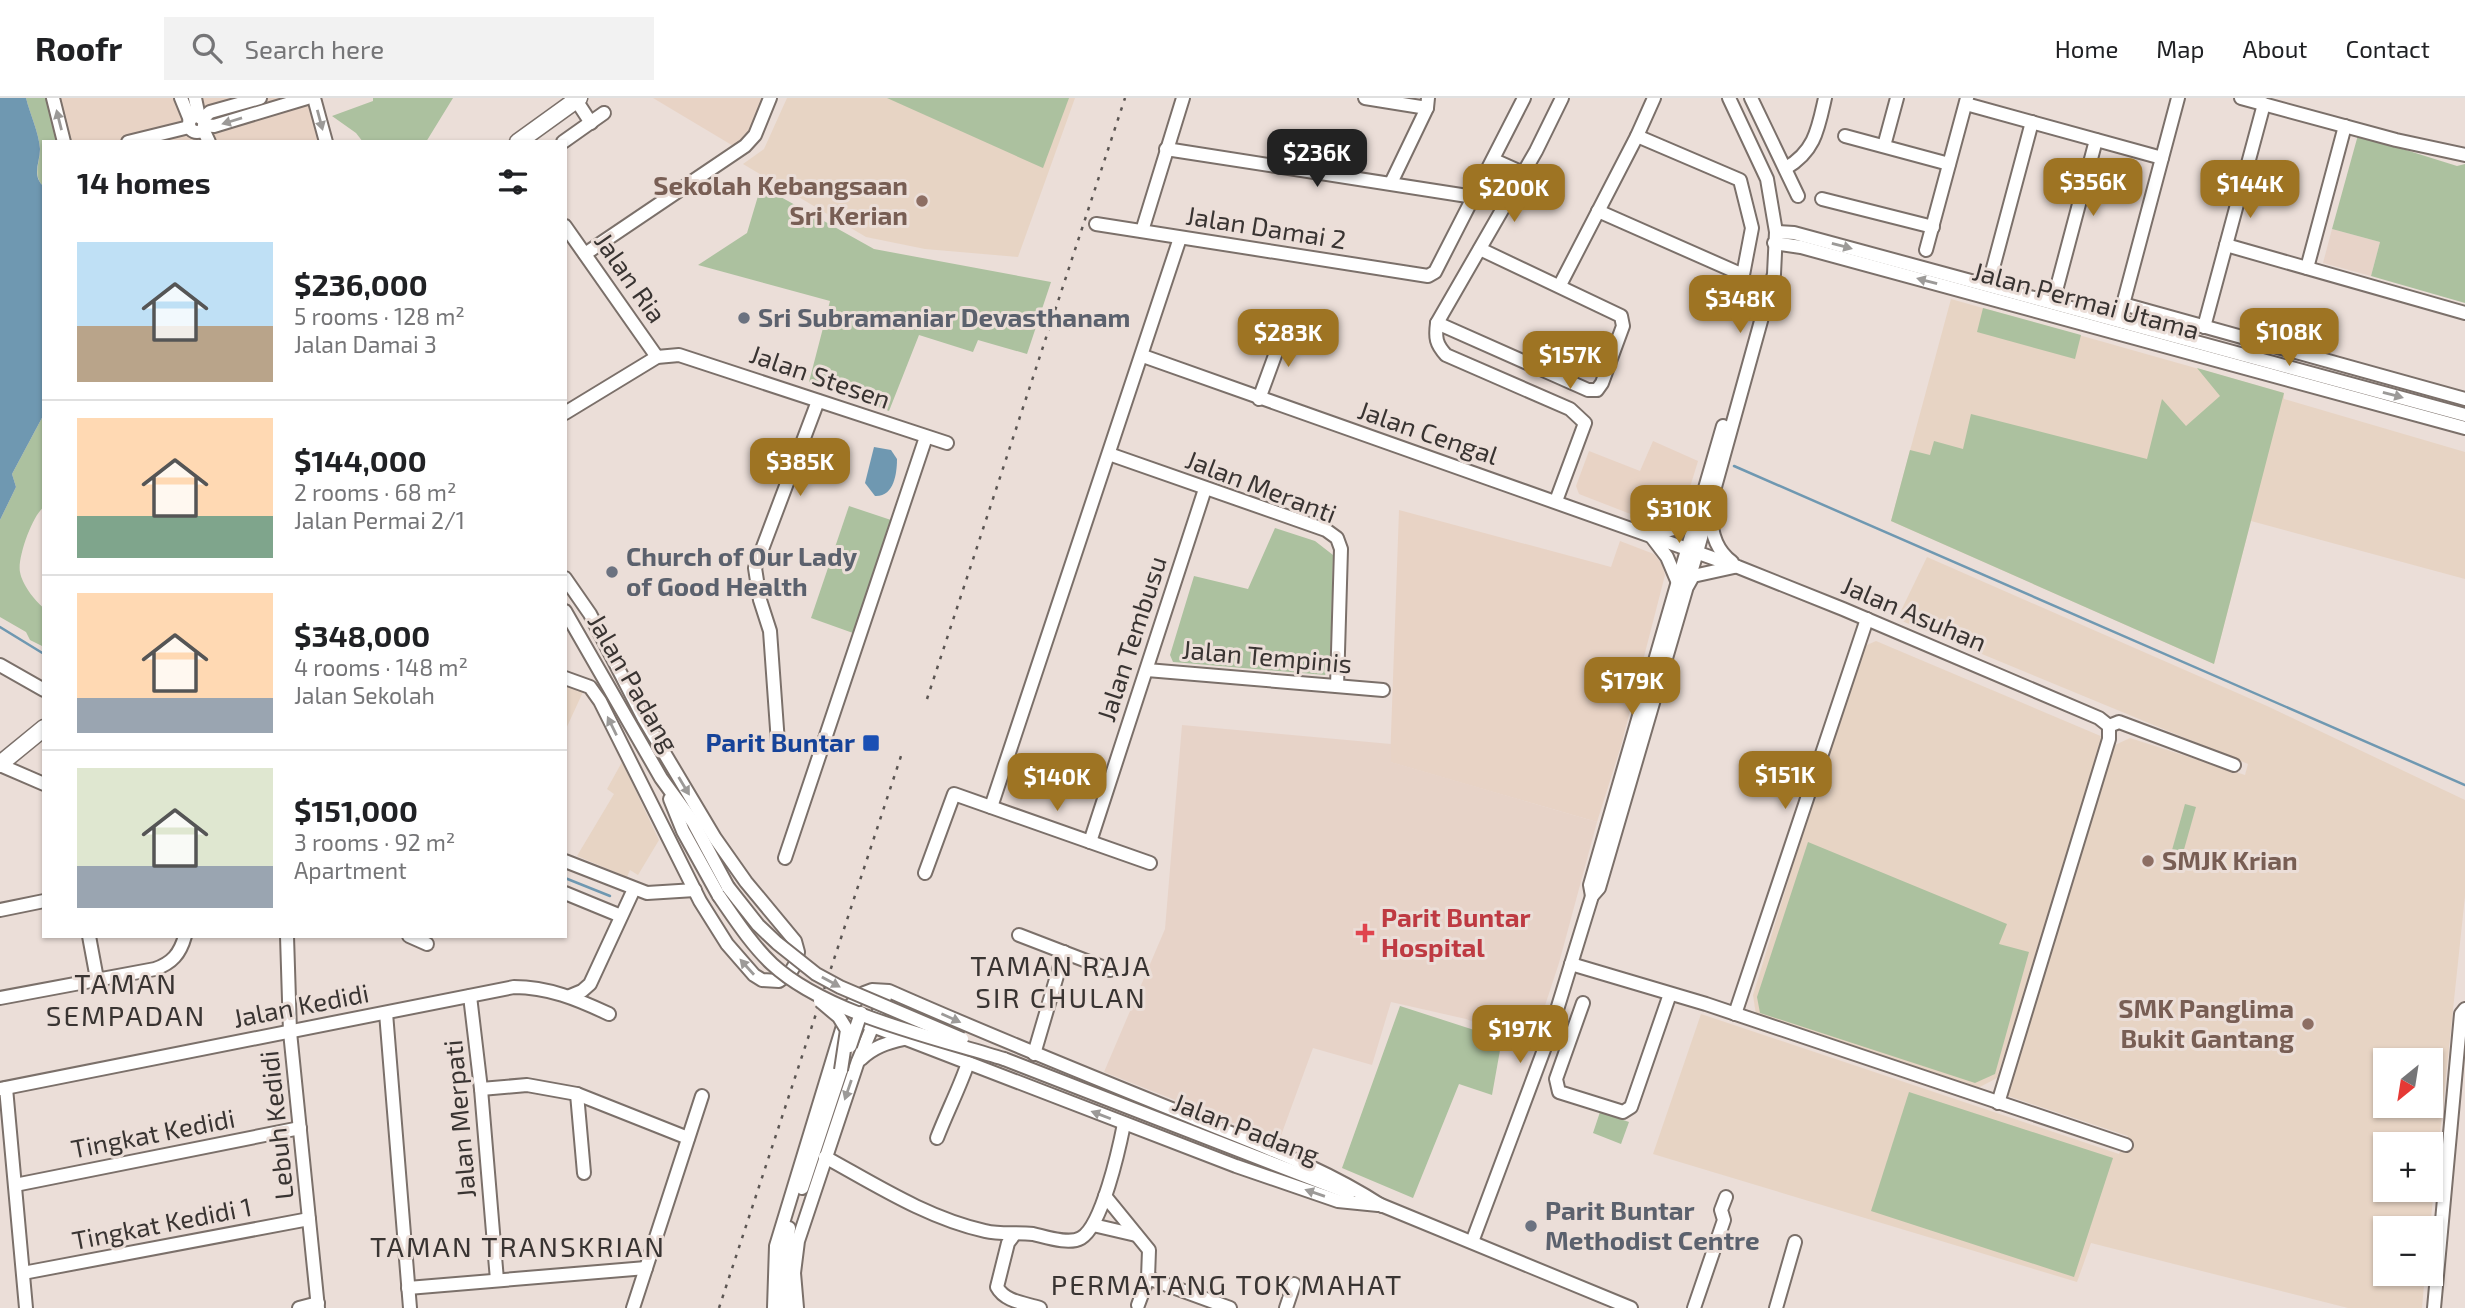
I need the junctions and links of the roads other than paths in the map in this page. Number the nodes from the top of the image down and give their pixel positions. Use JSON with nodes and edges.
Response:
{"nodes":[{"id":1,"x":53,"y":98,"type":"edge"},
{"id":2,"x":181,"y":98,"type":"edge"},
{"id":3,"x":195,"y":98,"type":"edge"},
{"id":4,"x":260,"y":98,"type":"edge"},
{"id":5,"x":307,"y":98,"type":"edge"},
{"id":6,"x":314,"y":98,"type":"edge"},
{"id":7,"x":770,"y":98,"type":"edge"},
{"id":8,"x":1182,"y":98,"type":"edge"},
{"id":9,"x":1365,"y":98,"type":"edge"},
{"id":10,"x":1524,"y":98,"type":"edge"},
{"id":11,"x":1562,"y":98,"type":"edge"},
{"id":12,"x":1654,"y":98,"type":"edge"},
{"id":13,"x":1729,"y":98,"type":"edge"},
{"id":14,"x":1751,"y":98,"type":"edge"},
{"id":15,"x":1825,"y":98,"type":"edge"},
{"id":16,"x":1897,"y":98,"type":"edge"},
{"id":17,"x":2178,"y":98,"type":"edge"},
{"id":18,"x":2241,"y":98,"type":"edge"},
{"id":19,"x":578,"y":99,"type":"edge"},
{"id":20,"x":1966,"y":101,"type":"edge"},
{"id":21,"x":1428,"y":103,"type":"edge"},
{"id":22,"x":2264,"y":104,"type":"junction"},
{"id":23,"x":604,"y":113,"type":"dead end"},
{"id":24,"x":2032,"y":122,"type":"junction"},
{"id":25,"x":590,"y":123,"type":"junction"},
{"id":26,"x":197,"y":126,"type":"edge"},
{"id":27,"x":2345,"y":126,"type":"junction"},
{"id":28,"x":1845,"y":135,"type":"dead end"},
{"id":29,"x":1637,"y":136,"type":"junction"},
{"id":30,"x":64,"y":140,"type":"edge"},
{"id":31,"x":137,"y":140,"type":"edge"},
{"id":32,"x":325,"y":140,"type":"edge"},
{"id":33,"x":522,"y":140,"type":"edge"},
{"id":34,"x":566,"y":140,"type":"edge"},
{"id":35,"x":2096,"y":140,"type":"junction"},
{"id":36,"x":1884,"y":146,"type":"junction"},
{"id":37,"x":1166,"y":149,"type":"junction"},
{"id":38,"x":2465,"y":155,"type":"edge"},
{"id":39,"x":2162,"y":158,"type":"junction"},
{"id":40,"x":1494,"y":160,"type":"junction"},
{"id":41,"x":1950,"y":164,"type":"junction"},
{"id":42,"x":1786,"y":168,"type":"junction"},
{"id":43,"x":1523,"y":173,"type":"junction"},
{"id":44,"x":1391,"y":183,"type":"junction"},
{"id":45,"x":1798,"y":196,"type":"dead end"},
{"id":46,"x":1474,"y":197,"type":"junction"},
{"id":47,"x":1822,"y":199,"type":"dead end"},
{"id":48,"x":1598,"y":211,"type":"junction"},
{"id":49,"x":1096,"y":224,"type":"dead end"},
{"id":50,"x":1933,"y":227,"type":"junction"},
{"id":51,"x":567,"y":229,"type":"edge"},
{"id":52,"x":1142,"y":231,"type":"junction"},
{"id":53,"x":1180,"y":238,"type":"junction"},
{"id":54,"x":1775,"y":238,"type":"junction"},
{"id":55,"x":2226,"y":245,"type":"junction"},
{"id":56,"x":1801,"y":247,"type":"junction"},
{"id":57,"x":1480,"y":249,"type":"junction"},
{"id":58,"x":1926,"y":250,"type":"dead end"},
{"id":59,"x":585,"y":254,"type":"junction"},
{"id":60,"x":1993,"y":268,"type":"dead end"},
{"id":61,"x":2307,"y":268,"type":"junction"},
{"id":62,"x":1774,"y":274,"type":"junction"},
{"id":63,"x":1560,"y":285,"type":"junction"},
{"id":64,"x":2057,"y":287,"type":"dead end"},
{"id":65,"x":2123,"y":304,"type":"junction"},
{"id":66,"x":2465,"y":313,"type":"edge"},
{"id":67,"x":1437,"y":323,"type":"junction"},
{"id":68,"x":2117,"y":326,"type":"junction"},
{"id":69,"x":2204,"y":327,"type":"junction"},
{"id":70,"x":1286,"y":328,"type":"dead end"},
{"id":71,"x":1143,"y":356,"type":"junction"},
{"id":72,"x":657,"y":357,"type":"junction"},
{"id":73,"x":2366,"y":372,"type":"junction"},
{"id":74,"x":2360,"y":393,"type":"junction"},
{"id":75,"x":1259,"y":399,"type":"junction"},
{"id":76,"x":2465,"y":399,"type":"edge"},
{"id":77,"x":818,"y":401,"type":"junction"},
{"id":78,"x":567,"y":412,"type":"edge"},
{"id":79,"x":2465,"y":415,"type":"edge"},
{"id":80,"x":2465,"y":428,"type":"edge"},
{"id":81,"x":926,"y":437,"type":"junction"},
{"id":82,"x":947,"y":443,"type":"dead end"},
{"id":83,"x":1109,"y":454,"type":"junction"},
{"id":84,"x":1205,"y":489,"type":"junction"},
{"id":85,"x":1556,"y":500,"type":"junction"},
{"id":86,"x":1711,"y":501,"type":"junction"},
{"id":87,"x":1696,"y":520,"type":"junction"},
{"id":88,"x":1650,"y":535,"type":"junction"},
{"id":89,"x":1693,"y":550,"type":"junction"},
{"id":90,"x":1738,"y":567,"type":"junction"},
{"id":91,"x":567,"y":581,"type":"edge"},
{"id":92,"x":1683,"y":584,"type":"junction"},
{"id":93,"x":567,"y":614,"type":"edge"},
{"id":94,"x":1867,"y":619,"type":"junction"},
{"id":95,"x":0,"y":665,"type":"edge"},
{"id":96,"x":1147,"y":670,"type":"junction"},
{"id":97,"x":567,"y":679,"type":"edge"},
{"id":98,"x":1337,"y":686,"type":"junction"},
{"id":99,"x":42,"y":689,"type":"edge"},
{"id":100,"x":1383,"y":690,"type":"dead end"},
{"id":101,"x":2109,"y":726,"type":"junction"},
{"id":102,"x":42,"y":730,"type":"edge"},
{"id":103,"x":778,"y":743,"type":"dead end"},
{"id":104,"x":0,"y":765,"type":"edge"},
{"id":105,"x":2234,"y":765,"type":"dead end"},
{"id":106,"x":662,"y":778,"type":"junction"},
{"id":107,"x":42,"y":782,"type":"edge"},
{"id":108,"x":991,"y":807,"type":"junction"},
{"id":109,"x":794,"y":831,"type":"junction"},
{"id":110,"x":1090,"y":842,"type":"junction"},
{"id":111,"x":796,"y":846,"type":"dead end"},
{"id":112,"x":785,"y":858,"type":"dead end"},
{"id":113,"x":567,"y":862,"type":"edge"},
{"id":114,"x":1150,"y":863,"type":"dead end"},
{"id":115,"x":925,"y":873,"type":"dead end"},
{"id":116,"x":635,"y":889,"type":"junction"},
{"id":117,"x":695,"y":890,"type":"junction"},
{"id":118,"x":567,"y":894,"type":"edge"},
{"id":119,"x":42,"y":901,"type":"edge"},
{"id":120,"x":0,"y":910,"type":"edge"},
{"id":121,"x":621,"y":916,"type":"junction"},
{"id":122,"x":1018,"y":935,"type":"dead end"},
{"id":123,"x":89,"y":938,"type":"edge"},
{"id":124,"x":184,"y":938,"type":"edge"},
{"id":125,"x":287,"y":938,"type":"edge"},
{"id":126,"x":413,"y":938,"type":"edge"},
{"id":127,"x":426,"y":944,"type":"dead end"},
{"id":128,"x":1064,"y":952,"type":"junction"},
{"id":129,"x":1571,"y":964,"type":"junction"},
{"id":130,"x":1110,"y":970,"type":"dead end"},
{"id":131,"x":97,"y":979,"type":"junction"},
{"id":132,"x":889,"y":991,"type":"junction"},
{"id":133,"x":813,"y":993,"type":"junction"},
{"id":134,"x":1670,"y":994,"type":"junction"},
{"id":135,"x":470,"y":996,"type":"junction"},
{"id":136,"x":570,"y":996,"type":"junction"},
{"id":137,"x":0,"y":998,"type":"edge"},
{"id":138,"x":867,"y":999,"type":"junction"},
{"id":139,"x":1583,"y":1003,"type":"dead end"},
{"id":140,"x":2463,"y":1012,"type":"edge"},
{"id":141,"x":386,"y":1013,"type":"junction"},
{"id":142,"x":861,"y":1013,"type":"junction"},
{"id":143,"x":608,"y":1014,"type":"dead end"},
{"id":144,"x":1735,"y":1014,"type":"junction"},
{"id":145,"x":846,"y":1016,"type":"junction"},
{"id":146,"x":872,"y":1026,"type":"junction"},
{"id":147,"x":290,"y":1032,"type":"junction"},
{"id":148,"x":904,"y":1039,"type":"junction"},
{"id":149,"x":834,"y":1054,"type":"junction"},
{"id":150,"x":1034,"y":1055,"type":"junction"},
{"id":151,"x":1004,"y":1059,"type":"junction"},
{"id":152,"x":858,"y":1061,"type":"junction"},
{"id":153,"x":968,"y":1063,"type":"junction"},
{"id":154,"x":841,"y":1070,"type":"junction"},
{"id":155,"x":3,"y":1089,"type":"edge"},
{"id":156,"x":481,"y":1089,"type":"junction"},
{"id":157,"x":577,"y":1094,"type":"junction"},
{"id":158,"x":702,"y":1096,"type":"dead end"},
{"id":159,"x":1998,"y":1103,"type":"junction"},
{"id":160,"x":1124,"y":1124,"type":"junction"},
{"id":161,"x":300,"y":1128,"type":"junction"},
{"id":162,"x":688,"y":1138,"type":"junction"},
{"id":163,"x":937,"y":1138,"type":"dead end"},
{"id":164,"x":2126,"y":1145,"type":"dead end"},
{"id":165,"x":825,"y":1157,"type":"junction"},
{"id":166,"x":584,"y":1173,"type":"dead end"},
{"id":167,"x":15,"y":1185,"type":"junction"},
{"id":168,"x":1105,"y":1196,"type":"junction"},
{"id":169,"x":1726,"y":1196,"type":"dead end"},
{"id":170,"x":1382,"y":1206,"type":"junction"},
{"id":171,"x":309,"y":1219,"type":"junction"},
{"id":172,"x":1093,"y":1225,"type":"junction"},
{"id":173,"x":1014,"y":1235,"type":"junction"},
{"id":174,"x":1137,"y":1236,"type":"junction"},
{"id":175,"x":1472,"y":1242,"type":"junction"},
{"id":176,"x":1795,"y":1242,"type":"dead end"},
{"id":177,"x":646,"y":1268,"type":"junction"},
{"id":178,"x":23,"y":1273,"type":"junction"},
{"id":179,"x":1148,"y":1278,"type":"junction"},
{"id":180,"x":497,"y":1280,"type":"junction"},
{"id":181,"x":1294,"y":1284,"type":"dead end"},
{"id":182,"x":408,"y":1288,"type":"junction"},
{"id":183,"x":1138,"y":1305,"type":"dead end"},
{"id":184,"x":318,"y":1306,"type":"edge"},
{"id":185,"x":1221,"y":1307,"type":"edge"},
{"id":186,"x":26,"y":1308,"type":"edge"},
{"id":187,"x":299,"y":1308,"type":"edge"},
{"id":188,"x":410,"y":1308,"type":"edge"},
{"id":189,"x":633,"y":1308,"type":"edge"},
{"id":190,"x":774,"y":1308,"type":"edge"},
{"id":191,"x":786,"y":1308,"type":"edge"},
{"id":192,"x":797,"y":1308,"type":"edge"},
{"id":193,"x":1040,"y":1308,"type":"edge"},
{"id":194,"x":1286,"y":1308,"type":"edge"},
{"id":195,"x":1631,"y":1308,"type":"edge"},
{"id":196,"x":1694,"y":1308,"type":"edge"},
{"id":197,"x":1776,"y":1308,"type":"edge"},
{"id":198,"x":2434,"y":1308,"type":"edge"}],
"edges":[{"from":30,"to":1,"type":"street","one_way":true},
{"from":2,"to":26,"type":"street"},
{"from":3,"to":26,"type":"street"},
{"from":4,"to":26,"type":"street"},
{"from":5,"to":26,"type":"street","one_way":true},
{"from":6,"to":32,"type":"street","one_way":true},
{"from":7,"to":59,"type":"street"},
{"from":8,"to":37,"type":"street"},
{"from":9,"to":21,"type":"street"},
{"from":10,"to":40,"type":"street"},
{"from":11,"to":43,"type":"street"},
{"from":12,"to":29,"type":"street"},
{"from":13,"to":54,"type":"street"},
{"from":14,"to":42,"type":"street"},
{"from":15,"to":42,"type":"street"},
{"from":16,"to":36,"type":"street"},
{"from":17,"to":39,"type":"street"},
{"from":18,"to":22,"type":"street"},
{"from":19,"to":25,"type":"street"},
{"from":19,"to":33,"type":"main road"},
{"from":20,"to":24,"type":"street"},
{"from":20,"to":41,"type":"street"},
{"from":21,"to":44,"type":"street"},
{"from":22,"to":27,"type":"street"},
{"from":22,"to":55,"type":"street"},
{"from":23,"to":25,"type":"street"},
{"from":24,"to":35,"type":"street"},
{"from":24,"to":60,"type":"street"},
{"from":25,"to":34,"type":"street"},
{"from":26,"to":31,"type":"street"},
{"from":27,"to":38,"type":"street"},
{"from":27,"to":61,"type":"street"},
{"from":28,"to":36,"type":"street"},
{"from":29,"to":48,"type":"street"},
{"from":29,"to":48,"type":"street"},
{"from":35,"to":39,"type":"street"},
{"from":35,"to":64,"type":"street"},
{"from":36,"to":41,"type":"street"},
{"from":37,"to":44,"type":"street"},
{"from":37,"to":52,"type":"street"},
{"from":39,"to":65,"type":"street"},
{"from":40,"to":43,"type":"street"},
{"from":40,"to":46,"type":"street"},
{"from":41,"to":50,"type":"street"},
{"from":42,"to":45,"type":"street"},
{"from":43,"to":57,"type":"street"},
{"from":44,"to":46,"type":"street"},
{"from":46,"to":53,"type":"street","name":"Jalan Damai 2"},
{"from":47,"to":50,"type":"street"},
{"from":48,"to":63,"type":"street"},
{"from":49,"to":52,"type":"street","name":"Jalan Damai 2"},
{"from":50,"to":58,"type":"street"},
{"from":51,"to":59,"type":"street","name":"Jalan Ria"},
{"from":52,"to":53,"type":"street","name":"Jalan Damai 2"},
{"from":53,"to":71,"type":"street"},
{"from":54,"to":56,"type":"street","name":"Jalan Permai Utama"},
{"from":54,"to":62,"type":"street"},
{"from":54,"to":68,"type":"street","name":"Jalan Permai Utama","one_way":true},
{"from":54,"to":87,"type":"street"},
{"from":55,"to":61,"type":"street"},
{"from":55,"to":69,"type":"street"},
{"from":56,"to":62,"type":"street"},
{"from":68,"to":56,"type":"street","name":"Jalan Permai Utama","one_way":true},
{"from":57,"to":63,"type":"street"},
{"from":57,"to":67,"type":"street"},
{"from":59,"to":72,"type":"street","name":"Jalan Ria"},
{"from":61,"to":66,"type":"street"},
{"from":62,"to":86,"type":"street"},
{"from":63,"to":67,"type":"street"},
{"from":65,"to":68,"type":"street"},
{"from":65,"to":69,"type":"street"},
{"from":67,"to":85,"type":"street"},
{"from":68,"to":74,"type":"street","name":"Jalan Permai Utama"},
{"from":69,"to":73,"type":"street"},
{"from":70,"to":75,"type":"street"},
{"from":71,"to":75,"type":"street","name":"Jalan Cengal"},
{"from":71,"to":83,"type":"street"},
{"from":72,"to":77,"type":"street","name":"Jalan Stesen"},
{"from":72,"to":78,"type":"street"},
{"from":73,"to":74,"type":"street"},
{"from":73,"to":76,"type":"street"},
{"from":74,"to":79,"type":"street","name":"Jalan Permai Utama","one_way":true},
{"from":74,"to":80,"type":"street","name":"Jalan Permai Utama"},
{"from":75,"to":85,"type":"street","name":"Jalan Cengal"},
{"from":77,"to":81,"type":"street","name":"Jalan Stesen"},
{"from":77,"to":103,"type":"street"},
{"from":81,"to":82,"type":"street","name":"Jalan Stesen"},
{"from":81,"to":109,"type":"street"},
{"from":83,"to":84,"type":"street","name":"Jalan Meranti"},
{"from":83,"to":108,"type":"street"},
{"from":84,"to":96,"type":"street","name":"Jalan Tembusu"},
{"from":84,"to":98,"type":"street","name":"Jalan Meranti"},
{"from":85,"to":88,"type":"street","name":"Jalan Cengal"},
{"from":86,"to":89,"type":"street"},
{"from":86,"to":90,"type":"street"},
{"from":87,"to":88,"type":"street"},
{"from":87,"to":89,"type":"street"},
{"from":88,"to":89,"type":"street","name":"Jalan Cengal"},
{"from":88,"to":92,"type":"street"},
{"from":89,"to":90,"type":"street","name":"Jalan Asuhan"},
{"from":89,"to":92,"type":"street"},
{"from":90,"to":92,"type":"street"},
{"from":90,"to":94,"type":"street","name":"Jalan Asuhan"},
{"from":91,"to":117,"type":"street","one_way":true},
{"from":92,"to":129,"type":"street"},
{"from":93,"to":106,"type":"street","name":"Jalan Padang"},
{"from":94,"to":101,"type":"street","name":"Jalan Asuhan"},
{"from":94,"to":144,"type":"street"},
{"from":95,"to":99,"type":"street"},
{"from":96,"to":98,"type":"street","name":"Jalan Tempinis"},
{"from":96,"to":110,"type":"street","name":"Jalan Tembusu"},
{"from":117,"to":97,"type":"street","one_way":true},
{"from":98,"to":100,"type":"street","name":"Jalan Tempinis"},
{"from":101,"to":105,"type":"street"},
{"from":101,"to":159,"type":"street"},
{"from":102,"to":104,"type":"main road"},
{"from":104,"to":107,"type":"street"},
{"from":106,"to":133,"type":"street","name":"Jalan Padang","bridge":true},
{"from":106,"to":138,"type":"street","name":"Jalan Padang","one_way":true,"bridge":true},
{"from":108,"to":110,"type":"street"},
{"from":108,"to":115,"type":"street"},
{"from":109,"to":111,"type":"street"},
{"from":109,"to":112,"type":"street"},
{"from":110,"to":114,"type":"street"},
{"from":113,"to":116,"type":"street"},
{"from":116,"to":117,"type":"street"},
{"from":116,"to":121,"type":"street"},
{"from":118,"to":121,"type":"street"},
{"from":119,"to":120,"type":"street"},
{"from":121,"to":136,"type":"street"},
{"from":122,"to":128,"type":"street"},
{"from":123,"to":131,"type":"street"},
{"from":124,"to":131,"type":"street"},
{"from":125,"to":147,"type":"street","name":"Lebuh Kedidi"},
{"from":126,"to":127,"type":"street"},
{"from":128,"to":130,"type":"street"},
{"from":128,"to":150,"type":"street"},
{"from":129,"to":134,"type":"street"},
{"from":129,"to":175,"type":"street"},
{"from":131,"to":137,"type":"street"},
{"from":132,"to":145,"type":"street"},
{"from":132,"to":146,"type":"street"},
{"from":132,"to":150,"type":"street","one_way":true},
{"from":133,"to":142,"type":"street","name":"Jalan Padang","bridge":true},
{"from":133,"to":154,"type":"street","bridge":true},
{"from":134,"to":139,"type":"street"},
{"from":134,"to":144,"type":"street"},
{"from":135,"to":136,"type":"street","name":"Jalan Kedidi"},
{"from":135,"to":141,"type":"street","name":"Jalan Kedidi"},
{"from":135,"to":156,"type":"street","name":"Jalan Merpati"},
{"from":136,"to":143,"type":"street","name":"Jalan Kedidi"},
{"from":138,"to":142,"type":"street","bridge":true},
{"from":138,"to":151,"type":"street","name":"Jalan Padang","bridge":true},
{"from":140,"to":198,"type":"street"},
{"from":141,"to":147,"type":"street","name":"Jalan Kedidi"},
{"from":141,"to":182,"type":"street"},
{"from":142,"to":151,"type":"street","name":"Jalan Padang","bridge":true},
{"from":142,"to":154,"type":"street","bridge":true},
{"from":144,"to":159,"type":"street"},
{"from":145,"to":146,"type":"street"},
{"from":145,"to":149,"type":"street"},
{"from":146,"to":148,"type":"street"},
{"from":146,"to":152,"type":"street"},
{"from":147,"to":155,"type":"street","name":"Jalan Kedidi"},
{"from":147,"to":161,"type":"street","name":"Lebuh Kedidi"},
{"from":148,"to":152,"type":"street"},
{"from":148,"to":153,"type":"street"},
{"from":149,"to":152,"type":"street"},
{"from":149,"to":190,"type":"street"},
{"from":150,"to":170,"type":"street"},
{"from":151,"to":170,"type":"street","name":"Jalan Padang"},
{"from":152,"to":165,"type":"street","one_way":true},
{"from":160,"to":153,"type":"street","one_way":true},
{"from":153,"to":163,"type":"street"},
{"from":154,"to":191,"type":"street"},
{"from":155,"to":167,"type":"street"},
{"from":156,"to":157,"type":"street"},
{"from":156,"to":180,"type":"street","name":"Jalan Merpati"},
{"from":157,"to":162,"type":"street"},
{"from":157,"to":166,"type":"street"},
{"from":158,"to":162,"type":"street"},
{"from":159,"to":164,"type":"street"},
{"from":160,"to":168,"type":"street"},
{"from":170,"to":160,"type":"street","one_way":true},
{"from":161,"to":167,"type":"street","name":"Tingkat Kedidi"},
{"from":161,"to":171,"type":"street","name":"Lebuh Kedidi"},
{"from":162,"to":177,"type":"street"},
{"from":165,"to":173,"type":"street"},
{"from":165,"to":192,"type":"street"},
{"from":167,"to":178,"type":"street"},
{"from":168,"to":172,"type":"street"},
{"from":168,"to":174,"type":"street"},
{"from":169,"to":196,"type":"street"},
{"from":170,"to":175,"type":"street","name":"Jalan Padang"},
{"from":171,"to":178,"type":"street","name":"Tingkat Kedidi 1"},
{"from":171,"to":184,"type":"street","name":"Lebuh Kedidi"},
{"from":172,"to":173,"type":"street"},
{"from":172,"to":174,"type":"street"},
{"from":173,"to":193,"type":"street"},
{"from":174,"to":179,"type":"street"},
{"from":175,"to":195,"type":"street","name":"Jalan Padang"},
{"from":176,"to":197,"type":"street"},
{"from":177,"to":180,"type":"street"},
{"from":177,"to":189,"type":"street"},
{"from":178,"to":186,"type":"street"},
{"from":179,"to":183,"type":"street"},
{"from":179,"to":185,"type":"street"},
{"from":180,"to":182,"type":"street"},
{"from":181,"to":194,"type":"street"},
{"from":182,"to":188,"type":"street"},
{"from":184,"to":187,"type":"street"}]}
